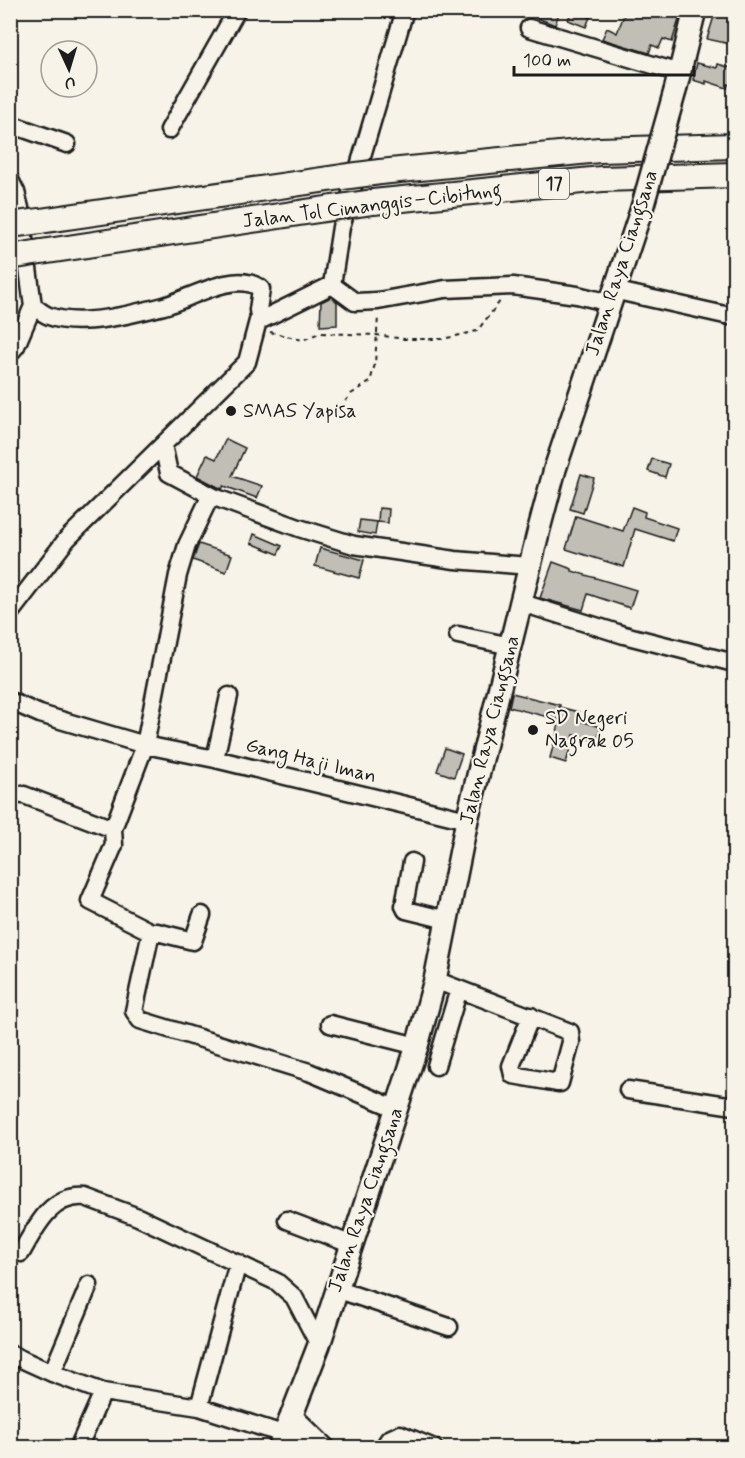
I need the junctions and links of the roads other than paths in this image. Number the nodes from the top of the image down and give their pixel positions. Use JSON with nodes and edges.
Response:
{"nodes":[{"id":1,"x":237,"y":10,"type":"edge"},
{"id":2,"x":405,"y":10,"type":"edge"},
{"id":3,"x":695,"y":10,"type":"edge"},
{"id":4,"x":529,"y":28,"type":"dead end"},
{"id":5,"x":677,"y":82,"type":"junction"},
{"id":6,"x":10,"y":124,"type":"edge"},
{"id":7,"x":169,"y":130,"type":"dead end"},
{"id":8,"x":67,"y":144,"type":"dead end"},
{"id":9,"x":735,"y":146,"type":"edge"},
{"id":10,"x":735,"y":175,"type":"edge"},
{"id":11,"x":10,"y":180,"type":"edge"},
{"id":12,"x":10,"y":225,"type":"edge"},
{"id":13,"x":10,"y":257,"type":"edge"},
{"id":14,"x":332,"y":285,"type":"junction"},
{"id":15,"x":612,"y":297,"type":"junction"},
{"id":16,"x":33,"y":306,"type":"junction"},
{"id":17,"x":735,"y":316,"type":"edge"},
{"id":18,"x":257,"y":323,"type":"junction"},
{"id":19,"x":10,"y":353,"type":"edge"},
{"id":20,"x":163,"y":445,"type":"junction"},
{"id":21,"x":214,"y":496,"type":"junction"},
{"id":22,"x":530,"y":566,"type":"junction"},
{"id":23,"x":522,"y":603,"type":"junction"},
{"id":24,"x":10,"y":613,"type":"edge"},
{"id":25,"x":458,"y":635,"type":"dead end"},
{"id":26,"x":511,"y":646,"type":"junction"},
{"id":27,"x":735,"y":663,"type":"edge"},
{"id":28,"x":229,"y":696,"type":"dead end"},
{"id":29,"x":10,"y":701,"type":"edge"},
{"id":30,"x":145,"y":746,"type":"junction"},
{"id":31,"x":215,"y":759,"type":"junction"},
{"id":32,"x":10,"y":794,"type":"edge"},
{"id":33,"x":467,"y":820,"type":"junction"},
{"id":34,"x":113,"y":830,"type":"junction"},
{"id":35,"x":412,"y":862,"type":"dead end"},
{"id":36,"x":202,"y":915,"type":"dead end"},
{"id":37,"x":447,"y":920,"type":"junction"},
{"id":38,"x":151,"y":932,"type":"junction"},
{"id":39,"x":435,"y":980,"type":"junction"},
{"id":40,"x":459,"y":988,"type":"junction"},
{"id":41,"x":531,"y":1016,"type":"dead end"},
{"id":42,"x":330,"y":1024,"type":"dead end"},
{"id":43,"x":417,"y":1046,"type":"junction"},
{"id":44,"x":436,"y":1066,"type":"dead end"},
{"id":45,"x":628,"y":1090,"type":"dead end"},
{"id":46,"x":735,"y":1106,"type":"edge"},
{"id":47,"x":397,"y":1109,"type":"junction"},
{"id":48,"x":287,"y":1220,"type":"dead end"},
{"id":49,"x":350,"y":1244,"type":"junction"},
{"id":50,"x":21,"y":1253,"type":"dead end"},
{"id":51,"x":238,"y":1263,"type":"junction"},
{"id":52,"x":89,"y":1285,"type":"dead end"},
{"id":53,"x":336,"y":1289,"type":"junction"},
{"id":54,"x":449,"y":1327,"type":"dead end"},
{"id":55,"x":319,"y":1345,"type":"junction"},
{"id":56,"x":10,"y":1354,"type":"edge"},
{"id":57,"x":52,"y":1373,"type":"junction"},
{"id":58,"x":103,"y":1392,"type":"junction"},
{"id":59,"x":199,"y":1407,"type":"junction"},
{"id":60,"x":285,"y":1430,"type":"edge"},
{"id":61,"x":78,"y":1448,"type":"edge"},
{"id":62,"x":305,"y":1448,"type":"edge"},
{"id":63,"x":327,"y":1448,"type":"edge"},
{"id":64,"x":383,"y":1448,"type":"edge"},
{"id":65,"x":434,"y":1448,"type":"edge"}],
"edges":[{"from":1,"to":7,"type":"street"},
{"from":2,"to":14,"type":"street"},
{"from":3,"to":5,"type":"main road","name":"Jalan Raya Ciangsana"},
{"from":4,"to":5,"type":"street"},
{"from":5,"to":15,"type":"main road","name":"Jalan Raya Ciangsana","bridge":true},
{"from":6,"to":8,"type":"street"},
{"from":9,"to":12,"type":"highway","name":"Jalan Tol Cimanggis–Cibitung","number":"17","bridge":true},
{"from":10,"to":13,"type":"highway","name":"Jalan Tol Cimanggis–Cibitung","number":"17","bridge":true},
{"from":11,"to":16,"type":"street"},
{"from":14,"to":15,"type":"street"},
{"from":14,"to":18,"type":"street"},
{"from":15,"to":17,"type":"street"},
{"from":15,"to":22,"type":"main road","name":"Jalan Raya Ciangsana"},
{"from":16,"to":18,"type":"street"},
{"from":16,"to":19,"type":"street"},
{"from":18,"to":20,"type":"street"},
{"from":20,"to":21,"type":"street"},
{"from":20,"to":24,"type":"street"},
{"from":21,"to":22,"type":"street"},
{"from":21,"to":30,"type":"street"},
{"from":22,"to":23,"type":"main road","name":"Jalan Raya Ciangsana"},
{"from":23,"to":26,"type":"main road","name":"Jalan Raya Ciangsana"},
{"from":23,"to":27,"type":"street"},
{"from":25,"to":26,"type":"street"},
{"from":26,"to":33,"type":"main road","name":"Jalan Raya Ciangsana"},
{"from":28,"to":31,"type":"street"},
{"from":29,"to":30,"type":"street","name":"Gang Haji Iman"},
{"from":30,"to":31,"type":"street","name":"Gang Haji Iman"},
{"from":30,"to":34,"type":"street"},
{"from":31,"to":33,"type":"street","name":"Gang Haji Iman"},
{"from":32,"to":34,"type":"street"},
{"from":33,"to":37,"type":"main road","name":"Jalan Raya Ciangsana"},
{"from":34,"to":38,"type":"street"},
{"from":35,"to":37,"type":"street"},
{"from":36,"to":38,"type":"street"},
{"from":37,"to":39,"type":"main road","name":"Jalan Raya Ciangsana"},
{"from":38,"to":47,"type":"street"},
{"from":39,"to":40,"type":"street"},
{"from":39,"to":43,"type":"main road","name":"Jalan Raya Ciangsana"},
{"from":40,"to":41,"type":"street"},
{"from":40,"to":44,"type":"street"},
{"from":42,"to":43,"type":"street"},
{"from":43,"to":47,"type":"main road","name":"Jalan Raya Ciangsana"},
{"from":45,"to":46,"type":"street"},
{"from":47,"to":49,"type":"main road","name":"Jalan Raya Ciangsana"},
{"from":48,"to":49,"type":"street"},
{"from":49,"to":53,"type":"main road","name":"Jalan Raya Ciangsana"},
{"from":50,"to":51,"type":"street"},
{"from":51,"to":55,"type":"street"},
{"from":51,"to":59,"type":"street"},
{"from":52,"to":57,"type":"street"},
{"from":53,"to":54,"type":"street"},
{"from":53,"to":55,"type":"main road","name":"Jalan Raya Ciangsana"},
{"from":55,"to":60,"type":"main road","name":"Jalan Raya Ciangsana"},
{"from":56,"to":57,"type":"street"},
{"from":57,"to":58,"type":"street"},
{"from":58,"to":59,"type":"street"},
{"from":58,"to":61,"type":"street"},
{"from":59,"to":60,"type":"street"},
{"from":60,"to":62,"type":"street"},
{"from":60,"to":63,"type":"street"},
{"from":64,"to":65,"type":"street"}]}
